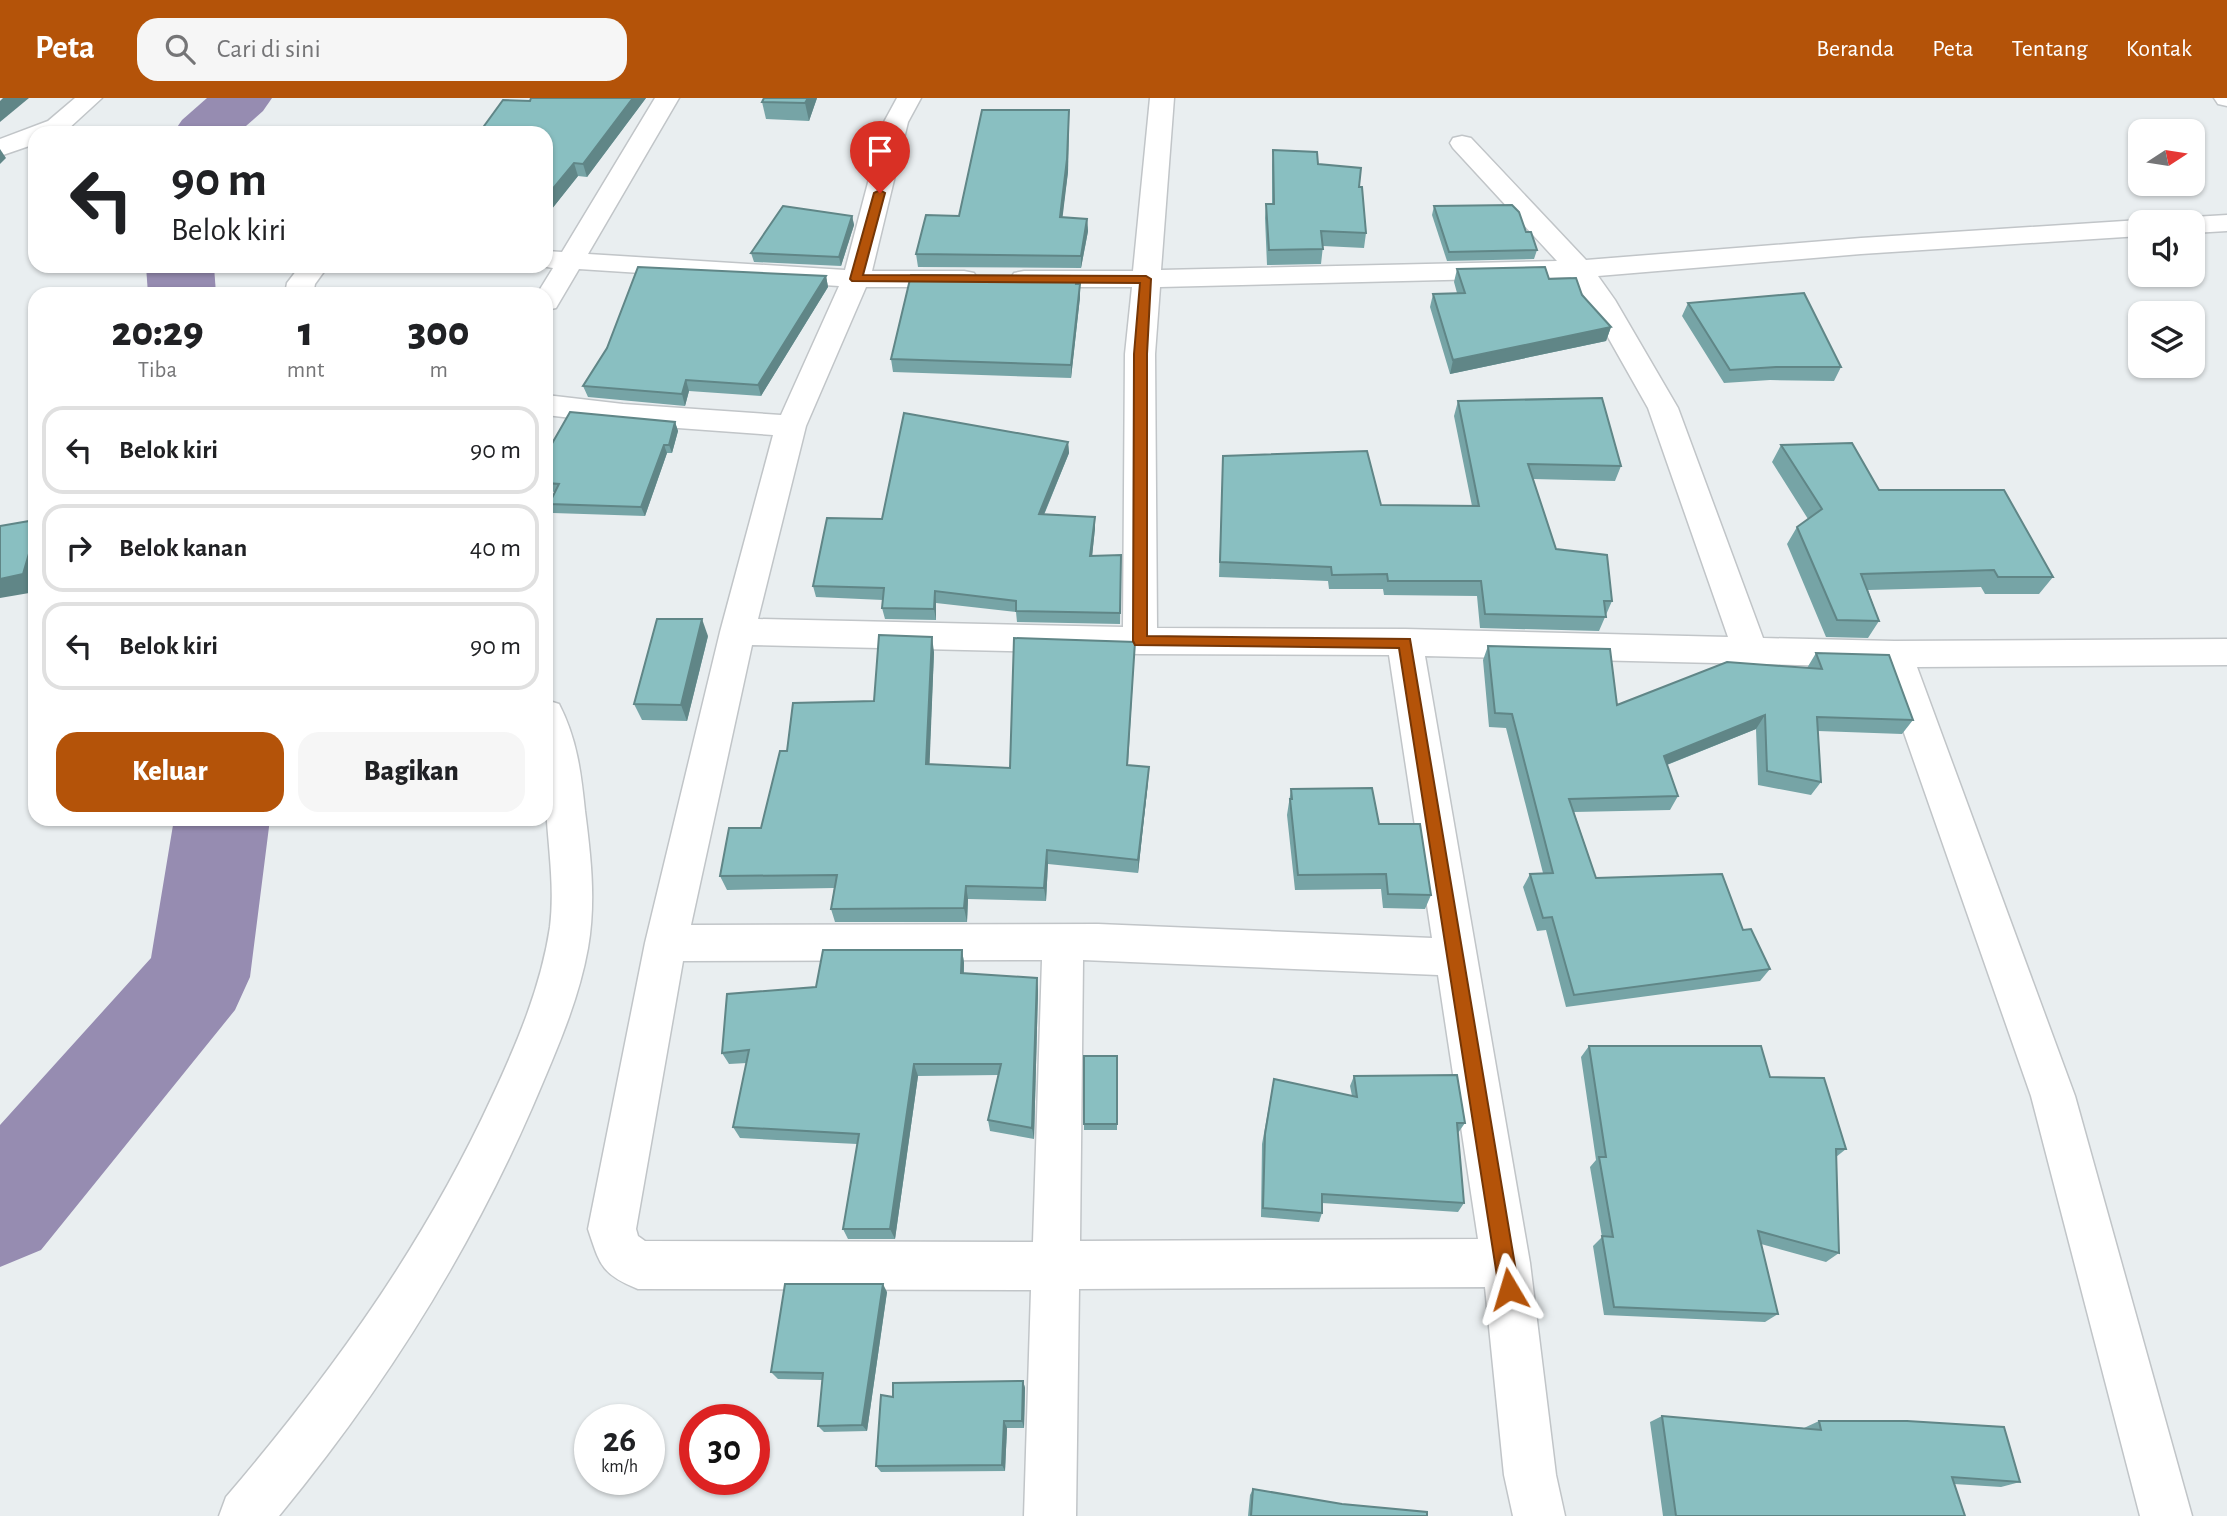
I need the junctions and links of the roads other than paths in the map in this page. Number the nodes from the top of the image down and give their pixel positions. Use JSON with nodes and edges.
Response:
{"nodes":[{"id":1,"x":90,"y":98,"type":"edge"},
{"id":2,"x":667,"y":98,"type":"edge"},
{"id":3,"x":909,"y":98,"type":"edge"},
{"id":4,"x":1162,"y":98,"type":"edge"},
{"id":5,"x":57,"y":126,"type":"edge"},
{"id":6,"x":28,"y":137,"type":"edge"},
{"id":7,"x":1462,"y":143,"type":"dead end"},
{"id":8,"x":0,"y":148,"type":"edge"},
{"id":9,"x":2227,"y":223,"type":"edge"},
{"id":10,"x":2205,"y":224,"type":"edge"},
{"id":11,"x":2128,"y":229,"type":"edge"},
{"id":12,"x":557,"y":260,"type":"edge"},
{"id":13,"x":1579,"y":269,"type":"junction"},
{"id":14,"x":856,"y":279,"type":"junction"},
{"id":15,"x":1146,"y":279,"type":"junction"},
{"id":16,"x":550,"y":287,"type":"edge"},
{"id":17,"x":553,"y":406,"type":"edge"},
{"id":18,"x":791,"y":426,"type":"junction"},
{"id":19,"x":737,"y":632,"type":"junction"},
{"id":20,"x":1140,"y":641,"type":"junction"},
{"id":21,"x":1405,"y":642,"type":"junction"},
{"id":22,"x":1750,"y":650,"type":"junction"},
{"id":23,"x":2227,"y":652,"type":"edge"},
{"id":24,"x":1894,"y":654,"type":"junction"},
{"id":25,"x":553,"y":731,"type":"edge"},
{"id":26,"x":666,"y":943,"type":"junction"},
{"id":27,"x":1063,"y":943,"type":"junction"},
{"id":28,"x":1458,"y":957,"type":"junction"},
{"id":29,"x":1506,"y":1263,"type":"junction"},
{"id":30,"x":1058,"y":1264,"type":"junction"},
{"id":31,"x":244,"y":1516,"type":"edge"},
{"id":32,"x":1050,"y":1516,"type":"edge"},
{"id":33,"x":1539,"y":1516,"type":"edge"},
{"id":34,"x":2166,"y":1516,"type":"edge"}],
"edges":[{"from":1,"to":5,"type":"street"},
{"from":2,"to":12,"type":"street"},
{"from":3,"to":14,"type":"street"},
{"from":4,"to":15,"type":"street"},
{"from":6,"to":8,"type":"street"},
{"from":7,"to":13,"type":"street"},
{"from":9,"to":10,"type":"street"},
{"from":11,"to":13,"type":"street"},
{"from":12,"to":14,"type":"street"},
{"from":12,"to":16,"type":"street"},
{"from":13,"to":15,"type":"street"},
{"from":13,"to":22,"type":"street"},
{"from":14,"to":15,"type":"street"},
{"from":14,"to":18,"type":"street"},
{"from":15,"to":20,"type":"street"},
{"from":17,"to":18,"type":"street"},
{"from":18,"to":19,"type":"street"},
{"from":19,"to":20,"type":"street"},
{"from":19,"to":26,"type":"street"},
{"from":20,"to":21,"type":"street"},
{"from":21,"to":22,"type":"street"},
{"from":21,"to":28,"type":"street"},
{"from":22,"to":24,"type":"street"},
{"from":23,"to":24,"type":"street"},
{"from":24,"to":34,"type":"street"},
{"from":25,"to":31,"type":"street"},
{"from":26,"to":27,"type":"street"},
{"from":26,"to":30,"type":"street"},
{"from":27,"to":28,"type":"street"},
{"from":27,"to":30,"type":"street"},
{"from":28,"to":29,"type":"street"},
{"from":29,"to":30,"type":"street"},
{"from":29,"to":33,"type":"street"},
{"from":30,"to":32,"type":"street"}]}
